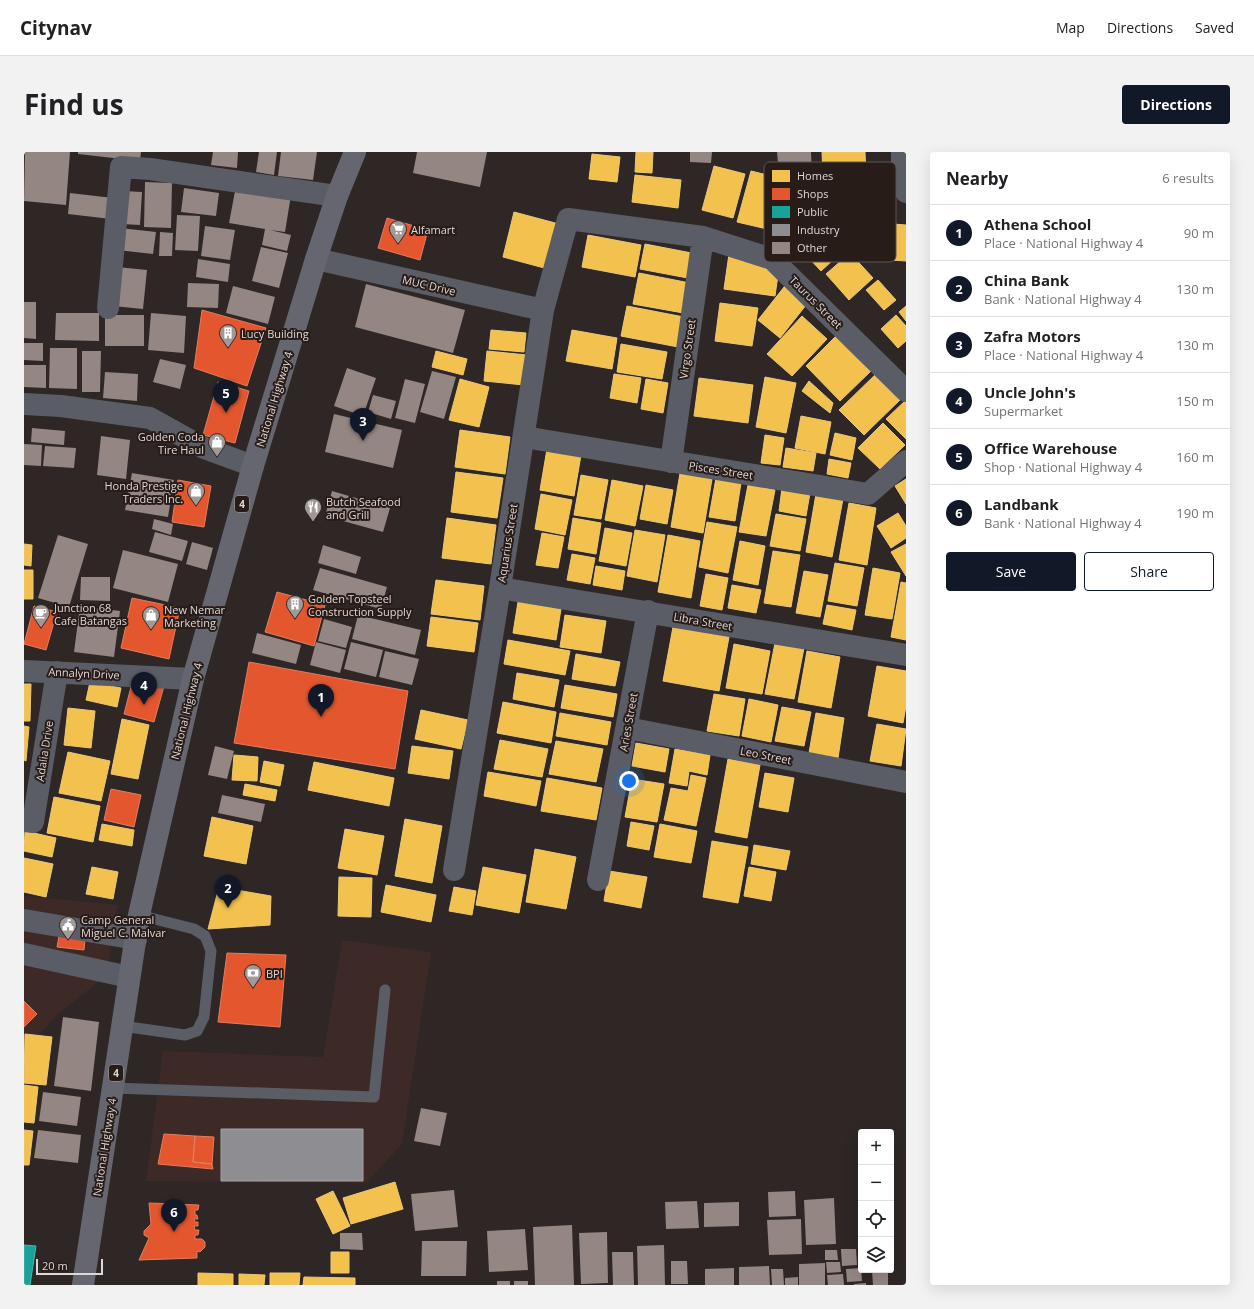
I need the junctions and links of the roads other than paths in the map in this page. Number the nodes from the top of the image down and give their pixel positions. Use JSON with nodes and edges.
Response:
{"nodes":[{"id":1,"x":355,"y":152,"type":"edge"},
{"id":2,"x":902,"y":152,"type":"edge"},
{"id":3,"x":151,"y":161,"type":"edge"},
{"id":4,"x":906,"y":192,"type":"edge"},
{"id":5,"x":337,"y":196,"type":"junction"},
{"id":6,"x":568,"y":219,"type":"joint"},
{"id":7,"x":703,"y":237,"type":"junction"},
{"id":8,"x":764,"y":256,"type":"edge"},
{"id":9,"x":316,"y":259,"type":"junction"},
{"id":10,"x":776,"y":262,"type":"edge"},
{"id":11,"x":108,"y":308,"type":"dead end"},
{"id":12,"x":542,"y":310,"type":"junction"},
{"id":13,"x":906,"y":391,"type":"edge"},
{"id":14,"x":24,"y":404,"type":"edge"},
{"id":15,"x":524,"y":437,"type":"junction"},
{"id":16,"x":906,"y":461,"type":"edge"},
{"id":17,"x":671,"y":462,"type":"junction"},
{"id":18,"x":253,"y":466,"type":"junction"},
{"id":19,"x":500,"y":588,"type":"junction"},
{"id":20,"x":648,"y":611,"type":"junction"},
{"id":21,"x":906,"y":655,"type":"edge"},
{"id":22,"x":24,"y":671,"type":"edge"},
{"id":23,"x":57,"y":672,"type":"junction"},
{"id":24,"x":193,"y":679,"type":"junction"},
{"id":25,"x":627,"y":728,"type":"junction"},
{"id":26,"x":906,"y":782,"type":"edge"},
{"id":27,"x":24,"y":821,"type":"edge"},
{"id":28,"x":454,"y":870,"type":"dead end"},
{"id":29,"x":598,"y":880,"type":"dead end"},
{"id":30,"x":139,"y":915,"type":"junction"},
{"id":31,"x":25,"y":926,"type":"edge"},
{"id":32,"x":136,"y":939,"type":"junction"},
{"id":33,"x":24,"y":954,"type":"edge"},
{"id":34,"x":129,"y":977,"type":"junction"},
{"id":35,"x":385,"y":990,"type":"dead end"},
{"id":36,"x":122,"y":1026,"type":"junction"},
{"id":37,"x":113,"y":1088,"type":"junction"},
{"id":38,"x":83,"y":1285,"type":"edge"}],
"edges":[{"from":1,"to":5,"type":"main road","name":"National Highway 4","number":"4"},
{"from":2,"to":4,"type":"street"},
{"from":3,"to":5,"type":"street"},
{"from":3,"to":11,"type":"street"},
{"from":5,"to":9,"type":"main road","name":"National Highway 4","number":"4"},
{"from":6,"to":7,"type":"street","name":"Taurus Street"},
{"from":6,"to":12,"type":"street","name":"Aquarius Street"},
{"from":7,"to":8,"type":"street","name":"Taurus Street"},
{"from":7,"to":17,"type":"street","name":"Virgo Street"},
{"from":9,"to":12,"type":"street","name":"MUC Drive"},
{"from":9,"to":18,"type":"main road","name":"National Highway 4","number":"4"},
{"from":10,"to":13,"type":"street","name":"Taurus Street"},
{"from":12,"to":15,"type":"street","name":"Aquarius Street"},
{"from":14,"to":18,"type":"street"},
{"from":15,"to":17,"type":"street","name":"Pisces Street"},
{"from":15,"to":19,"type":"street","name":"Aquarius Street"},
{"from":16,"to":17,"type":"street","name":"Pisces Street"},
{"from":18,"to":24,"type":"main road","name":"National Highway 4","number":"4"},
{"from":19,"to":20,"type":"street","name":"Libra Street"},
{"from":19,"to":28,"type":"street","name":"Aquarius Street"},
{"from":20,"to":21,"type":"street","name":"Libra Street"},
{"from":20,"to":25,"type":"street","name":"Aries Street"},
{"from":22,"to":23,"type":"street","name":"Annalyn Drive"},
{"from":23,"to":24,"type":"street","name":"Annalyn Drive"},
{"from":23,"to":27,"type":"street","name":"Adalia Drive"},
{"from":24,"to":30,"type":"main road","name":"National Highway 4","number":"4"},
{"from":25,"to":26,"type":"street","name":"Leo Street"},
{"from":25,"to":29,"type":"street","name":"Aries Street"},
{"from":30,"to":32,"type":"main road","name":"National Highway 4","number":"4"},
{"from":30,"to":36,"type":"lane"},
{"from":31,"to":32,"type":"street"},
{"from":32,"to":34,"type":"main road","name":"National Highway 4","number":"4"},
{"from":33,"to":34,"type":"street"},
{"from":34,"to":36,"type":"main road","name":"National Highway 4","number":"4"},
{"from":35,"to":37,"type":"lane"},
{"from":36,"to":37,"type":"main road","name":"National Highway 4","number":"4"},
{"from":37,"to":38,"type":"main road","name":"National Highway 4","number":"4"}]}
